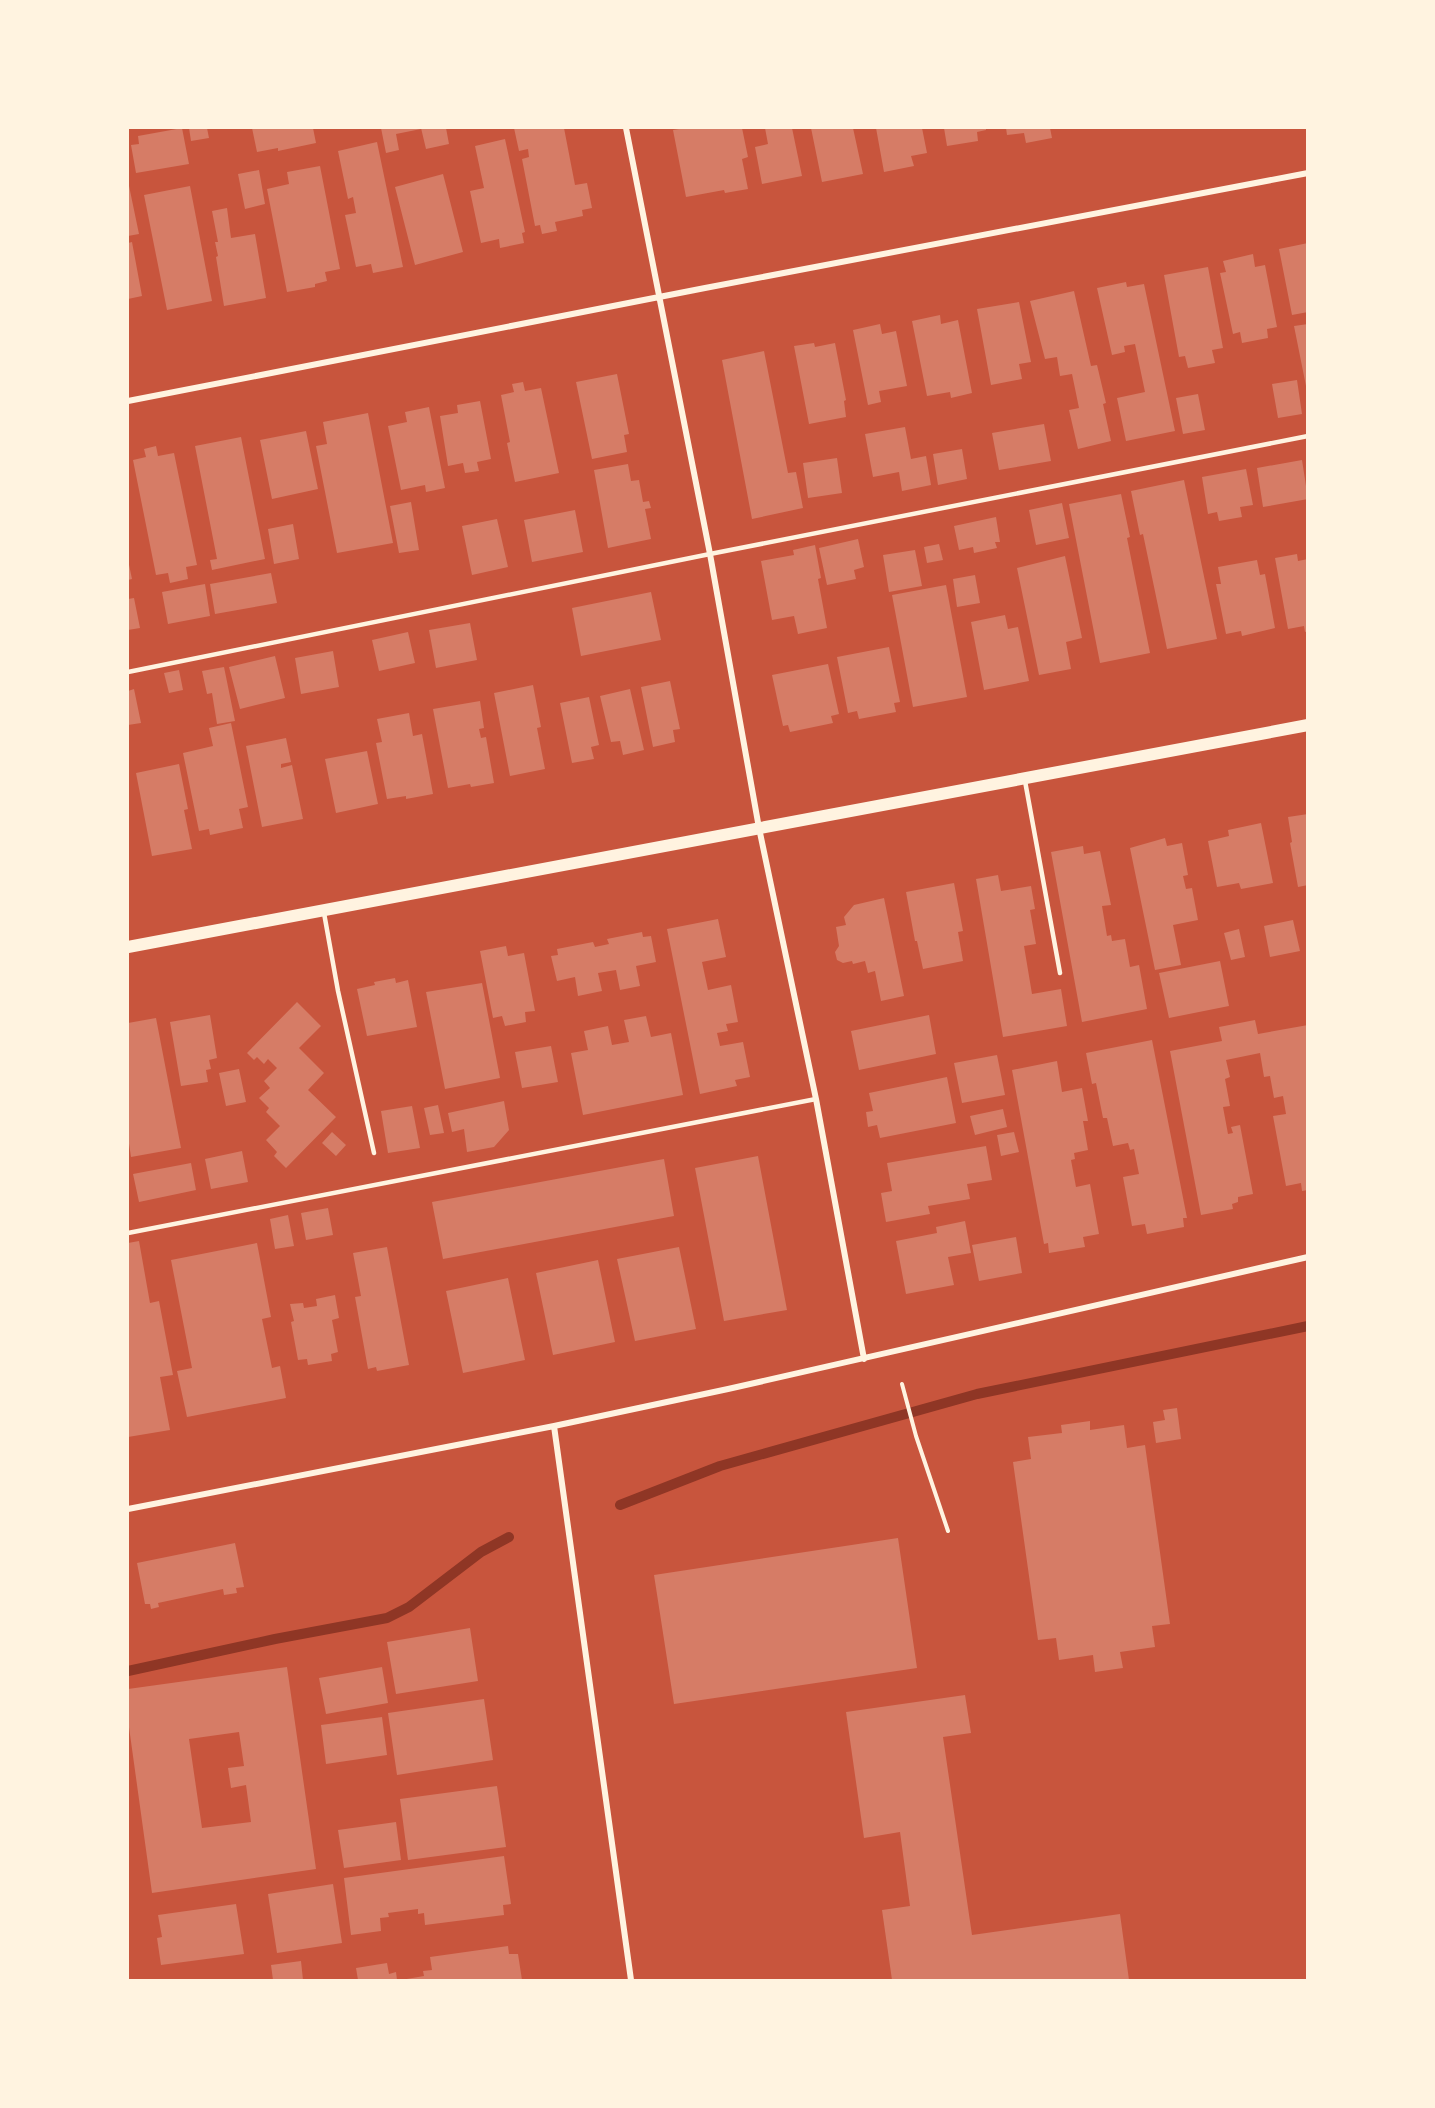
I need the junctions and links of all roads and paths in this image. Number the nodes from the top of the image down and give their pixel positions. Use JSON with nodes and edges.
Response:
{"nodes":[{"id":1,"x":626,"y":128,"type":"edge"},
{"id":2,"x":1308,"y":173,"type":"edge"},
{"id":3,"x":658,"y":298,"type":"junction"},
{"id":4,"x":128,"y":401,"type":"edge"},
{"id":5,"x":1308,"y":436,"type":"edge"},
{"id":6,"x":710,"y":554,"type":"junction"},
{"id":7,"x":128,"y":672,"type":"edge"},
{"id":8,"x":1308,"y":724,"type":"edge"},
{"id":9,"x":1025,"y":778,"type":"junction"},
{"id":10,"x":759,"y":828,"type":"junction"},
{"id":11,"x":324,"y":910,"type":"junction"},
{"id":12,"x":128,"y":947,"type":"edge"},
{"id":13,"x":1060,"y":973,"type":"dead end"},
{"id":14,"x":816,"y":1099,"type":"junction"},
{"id":15,"x":374,"y":1153,"type":"dead end"},
{"id":16,"x":128,"y":1233,"type":"edge"},
{"id":17,"x":1308,"y":1257,"type":"edge"},
{"id":18,"x":864,"y":1359,"type":"junction"},
{"id":19,"x":902,"y":1384,"type":"dead end"},
{"id":20,"x":555,"y":1426,"type":"junction"},
{"id":21,"x":128,"y":1509,"type":"edge"},
{"id":22,"x":948,"y":1531,"type":"dead end"},
{"id":23,"x":631,"y":1980,"type":"edge"}],
"edges":[{"from":1,"to":3,"type":"street"},
{"from":2,"to":3,"type":"street"},
{"from":3,"to":4,"type":"street"},
{"from":3,"to":6,"type":"street"},
{"from":5,"to":6,"type":"lane"},
{"from":6,"to":7,"type":"lane"},
{"from":6,"to":10,"type":"street"},
{"from":8,"to":9,"type":"main road"},
{"from":9,"to":10,"type":"main road"},
{"from":9,"to":13,"type":"lane"},
{"from":10,"to":11,"type":"main road"},
{"from":10,"to":14,"type":"street"},
{"from":11,"to":12,"type":"main road"},
{"from":11,"to":15,"type":"lane"},
{"from":14,"to":16,"type":"lane"},
{"from":14,"to":18,"type":"street"},
{"from":17,"to":18,"type":"street"},
{"from":18,"to":20,"type":"street"},
{"from":19,"to":22,"type":"path"},
{"from":20,"to":21,"type":"street"},
{"from":20,"to":23,"type":"street"}]}
